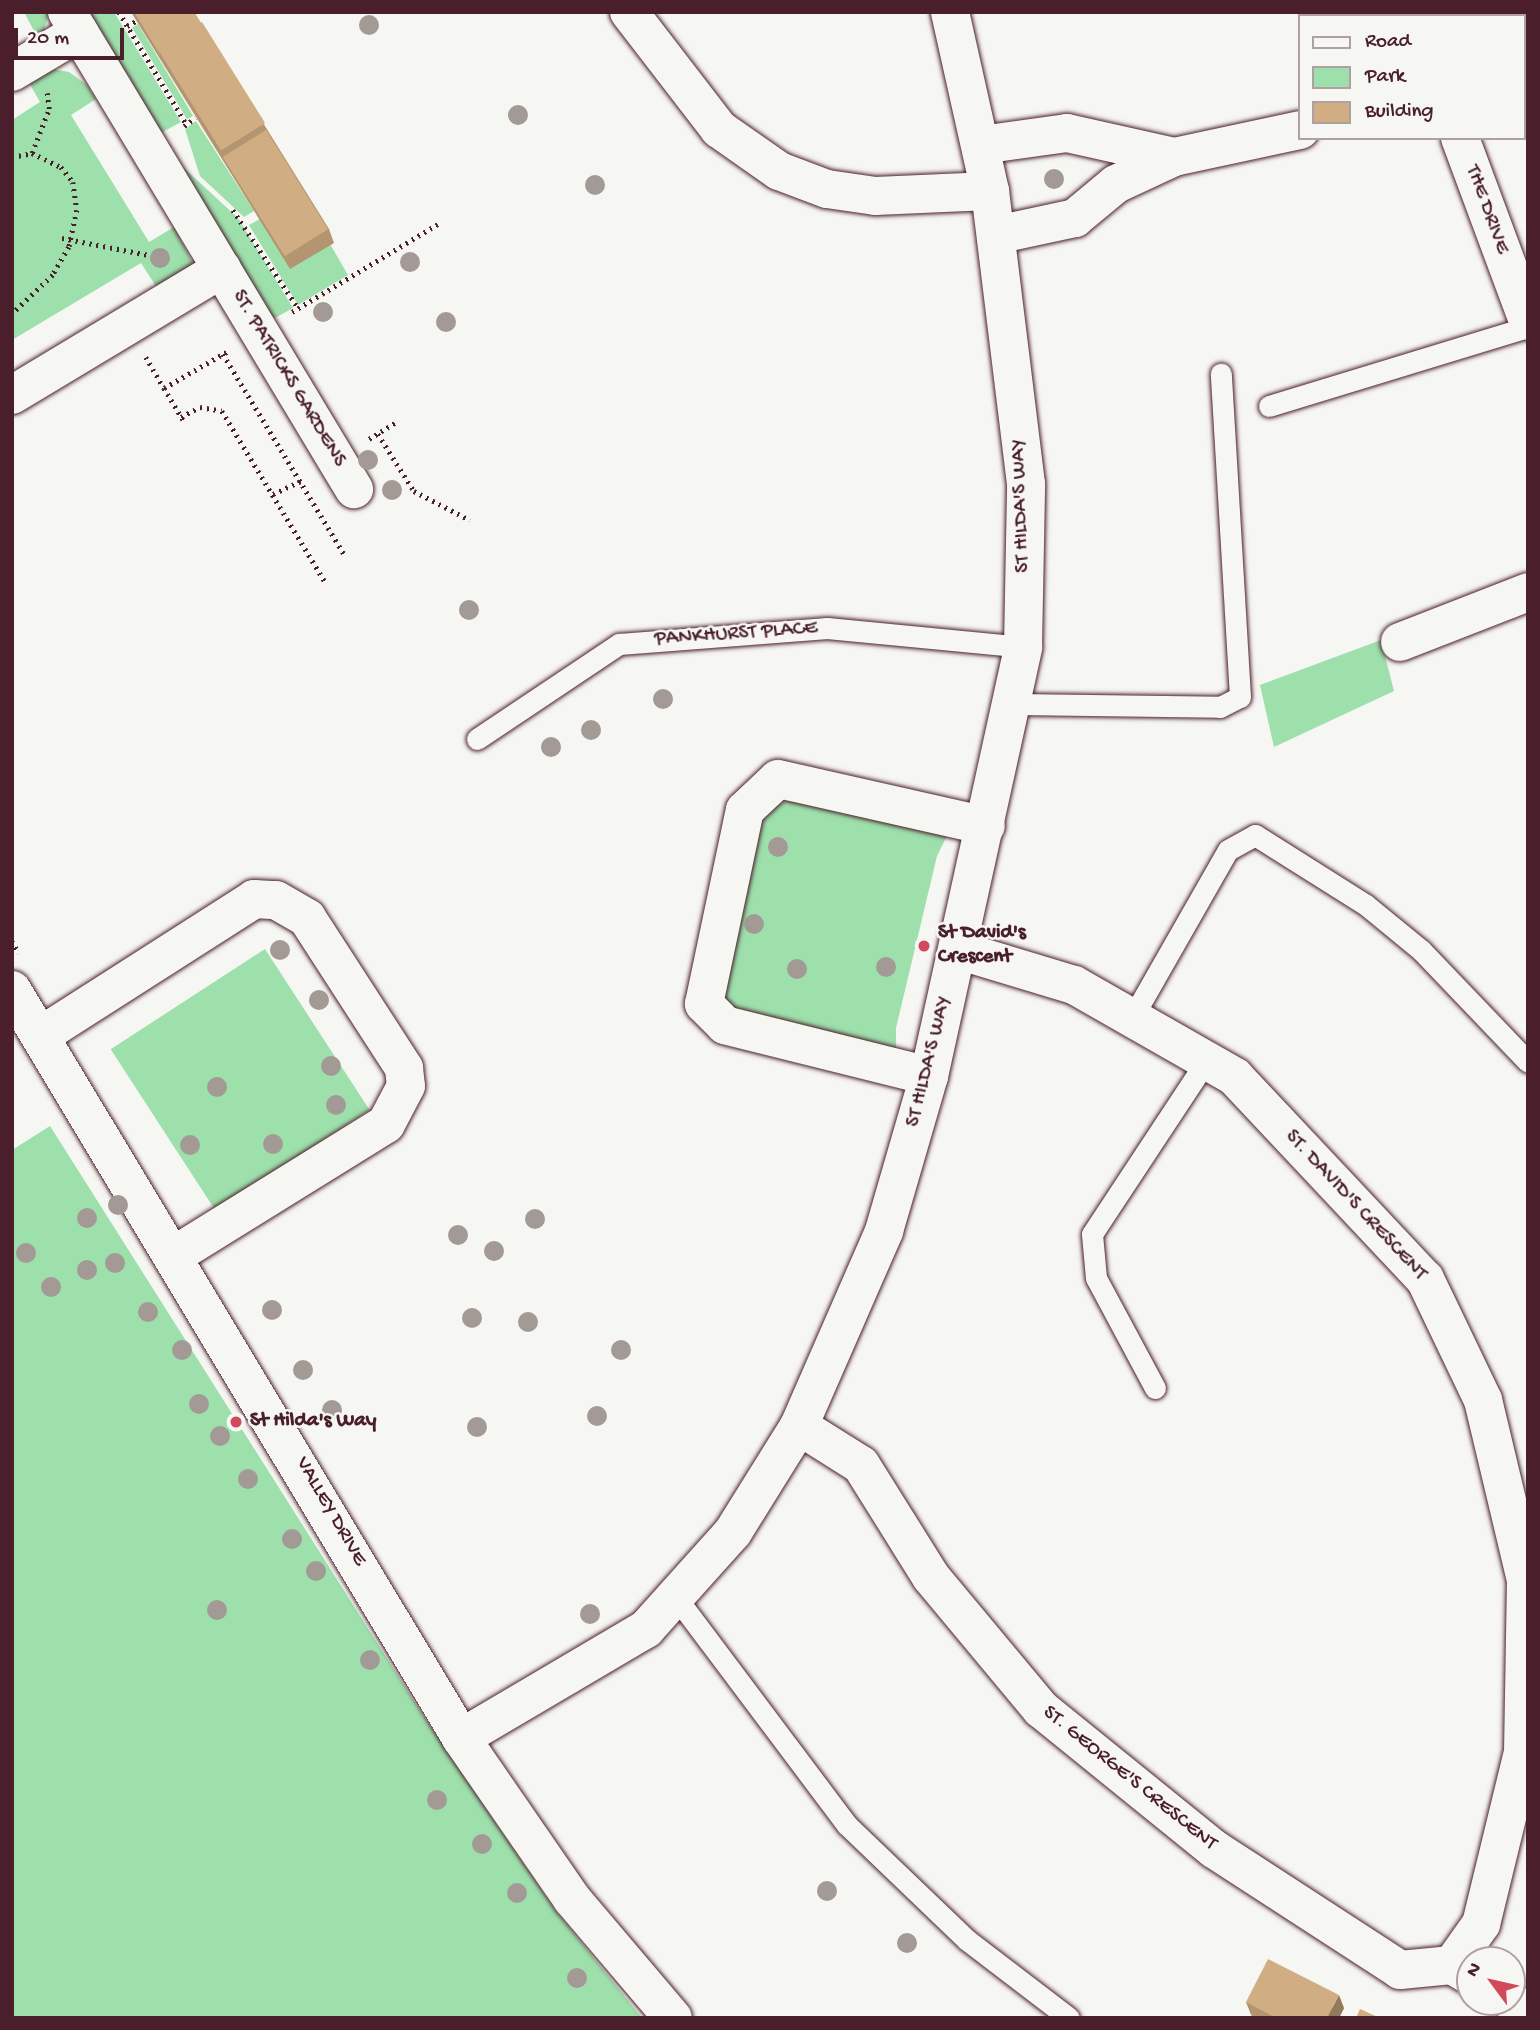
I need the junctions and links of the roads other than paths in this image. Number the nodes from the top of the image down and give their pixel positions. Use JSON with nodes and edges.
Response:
{"nodes":[{"id":1,"x":629,"y":12,"type":"edge"},
{"id":2,"x":950,"y":12,"type":"edge"},
{"id":3,"x":73,"y":22,"type":"edge"},
{"id":4,"x":22,"y":66,"type":"edge"},
{"id":5,"x":1298,"y":130,"type":"edge"},
{"id":6,"x":1461,"y":140,"type":"edge"},
{"id":7,"x":981,"y":145,"type":"junction"},
{"id":8,"x":1174,"y":156,"type":"junction"},
{"id":9,"x":990,"y":191,"type":"junction"},
{"id":10,"x":996,"y":234,"type":"junction"},
{"id":11,"x":222,"y":269,"type":"junction"},
{"id":12,"x":1528,"y":321,"type":"edge"},
{"id":13,"x":1528,"y":327,"type":"edge"},
{"id":14,"x":1221,"y":374,"type":"dead end"},
{"id":15,"x":12,"y":395,"type":"edge"},
{"id":16,"x":1269,"y":406,"type":"dead end"},
{"id":17,"x":354,"y":488,"type":"dead end"},
{"id":18,"x":1528,"y":593,"type":"edge"},
{"id":19,"x":1400,"y":642,"type":"dead end"},
{"id":20,"x":1023,"y":647,"type":"junction"},
{"id":21,"x":1014,"y":704,"type":"junction"},
{"id":22,"x":477,"y":739,"type":"dead end"},
{"id":23,"x":986,"y":826,"type":"junction"},
{"id":24,"x":957,"y":950,"type":"junction"},
{"id":25,"x":19,"y":977,"type":"edge"},
{"id":26,"x":1132,"y":1018,"type":"junction"},
{"id":27,"x":40,"y":1036,"type":"junction"},
{"id":28,"x":1206,"y":1061,"type":"junction"},
{"id":29,"x":1528,"y":1062,"type":"edge"},
{"id":30,"x":929,"y":1076,"type":"junction"},
{"id":31,"x":173,"y":1256,"type":"junction"},
{"id":32,"x":1155,"y":1388,"type":"dead end"},
{"id":33,"x":799,"y":1426,"type":"junction"},
{"id":34,"x":675,"y":1597,"type":"junction"},
{"id":35,"x":461,"y":1738,"type":"junction"},
{"id":36,"x":1472,"y":1946,"type":"edge"},
{"id":37,"x":1456,"y":1971,"type":"edge"},
{"id":38,"x":673,"y":2018,"type":"edge"},
{"id":39,"x":1069,"y":2018,"type":"edge"}],
"edges":[{"from":1,"to":9,"type":"street"},
{"from":2,"to":7,"type":"street","name":"ST HILDA'S WAY"},
{"from":3,"to":4,"type":"street"},
{"from":3,"to":11,"type":"street","name":"ST. PATRICKS GARDENS"},
{"from":5,"to":8,"type":"street"},
{"from":6,"to":12,"type":"street","name":"THE DRIVE"},
{"from":7,"to":8,"type":"street"},
{"from":7,"to":9,"type":"street","name":"ST HILDA'S WAY"},
{"from":8,"to":10,"type":"street"},
{"from":9,"to":10,"type":"street","name":"ST HILDA'S WAY"},
{"from":10,"to":20,"type":"street","name":"ST HILDA'S WAY"},
{"from":11,"to":15,"type":"street","name":"ST. PATRICKS GARDENS"},
{"from":11,"to":17,"type":"street","name":"ST. PATRICKS GARDENS"},
{"from":13,"to":16,"type":"lane"},
{"from":14,"to":21,"type":"lane"},
{"from":18,"to":19,"type":"street"},
{"from":20,"to":21,"type":"street","name":"ST HILDA'S WAY"},
{"from":20,"to":22,"type":"lane","name":"PANKHURST PLACE"},
{"from":21,"to":23,"type":"street","name":"ST HILDA'S WAY"},
{"from":23,"to":24,"type":"street","name":"ST HILDA'S WAY"},
{"from":23,"to":30,"type":"street"},
{"from":24,"to":26,"type":"street","name":"ST. DAVID'S CRESCENT"},
{"from":24,"to":30,"type":"street","name":"ST HILDA'S WAY"},
{"from":25,"to":27,"type":"street","name":"VALLEY DRIVE"},
{"from":26,"to":28,"type":"street","name":"ST. DAVID'S CRESCENT"},
{"from":26,"to":29,"type":"lane"},
{"from":27,"to":31,"type":"street","name":"VALLEY DRIVE"},
{"from":27,"to":31,"type":"street"},
{"from":28,"to":32,"type":"lane"},
{"from":28,"to":36,"type":"street","name":"ST. DAVID'S CRESCENT"},
{"from":30,"to":33,"type":"street","name":"ST HILDA'S WAY"},
{"from":31,"to":35,"type":"street","name":"VALLEY DRIVE"},
{"from":33,"to":34,"type":"street","name":"ST HILDA'S WAY"},
{"from":33,"to":37,"type":"street","name":"ST. GEORGE'S CRESCENT"},
{"from":34,"to":35,"type":"street","name":"ST HILDA'S WAY"},
{"from":34,"to":39,"type":"lane"},
{"from":35,"to":38,"type":"street","name":"VALLEY DRIVE"}]}
